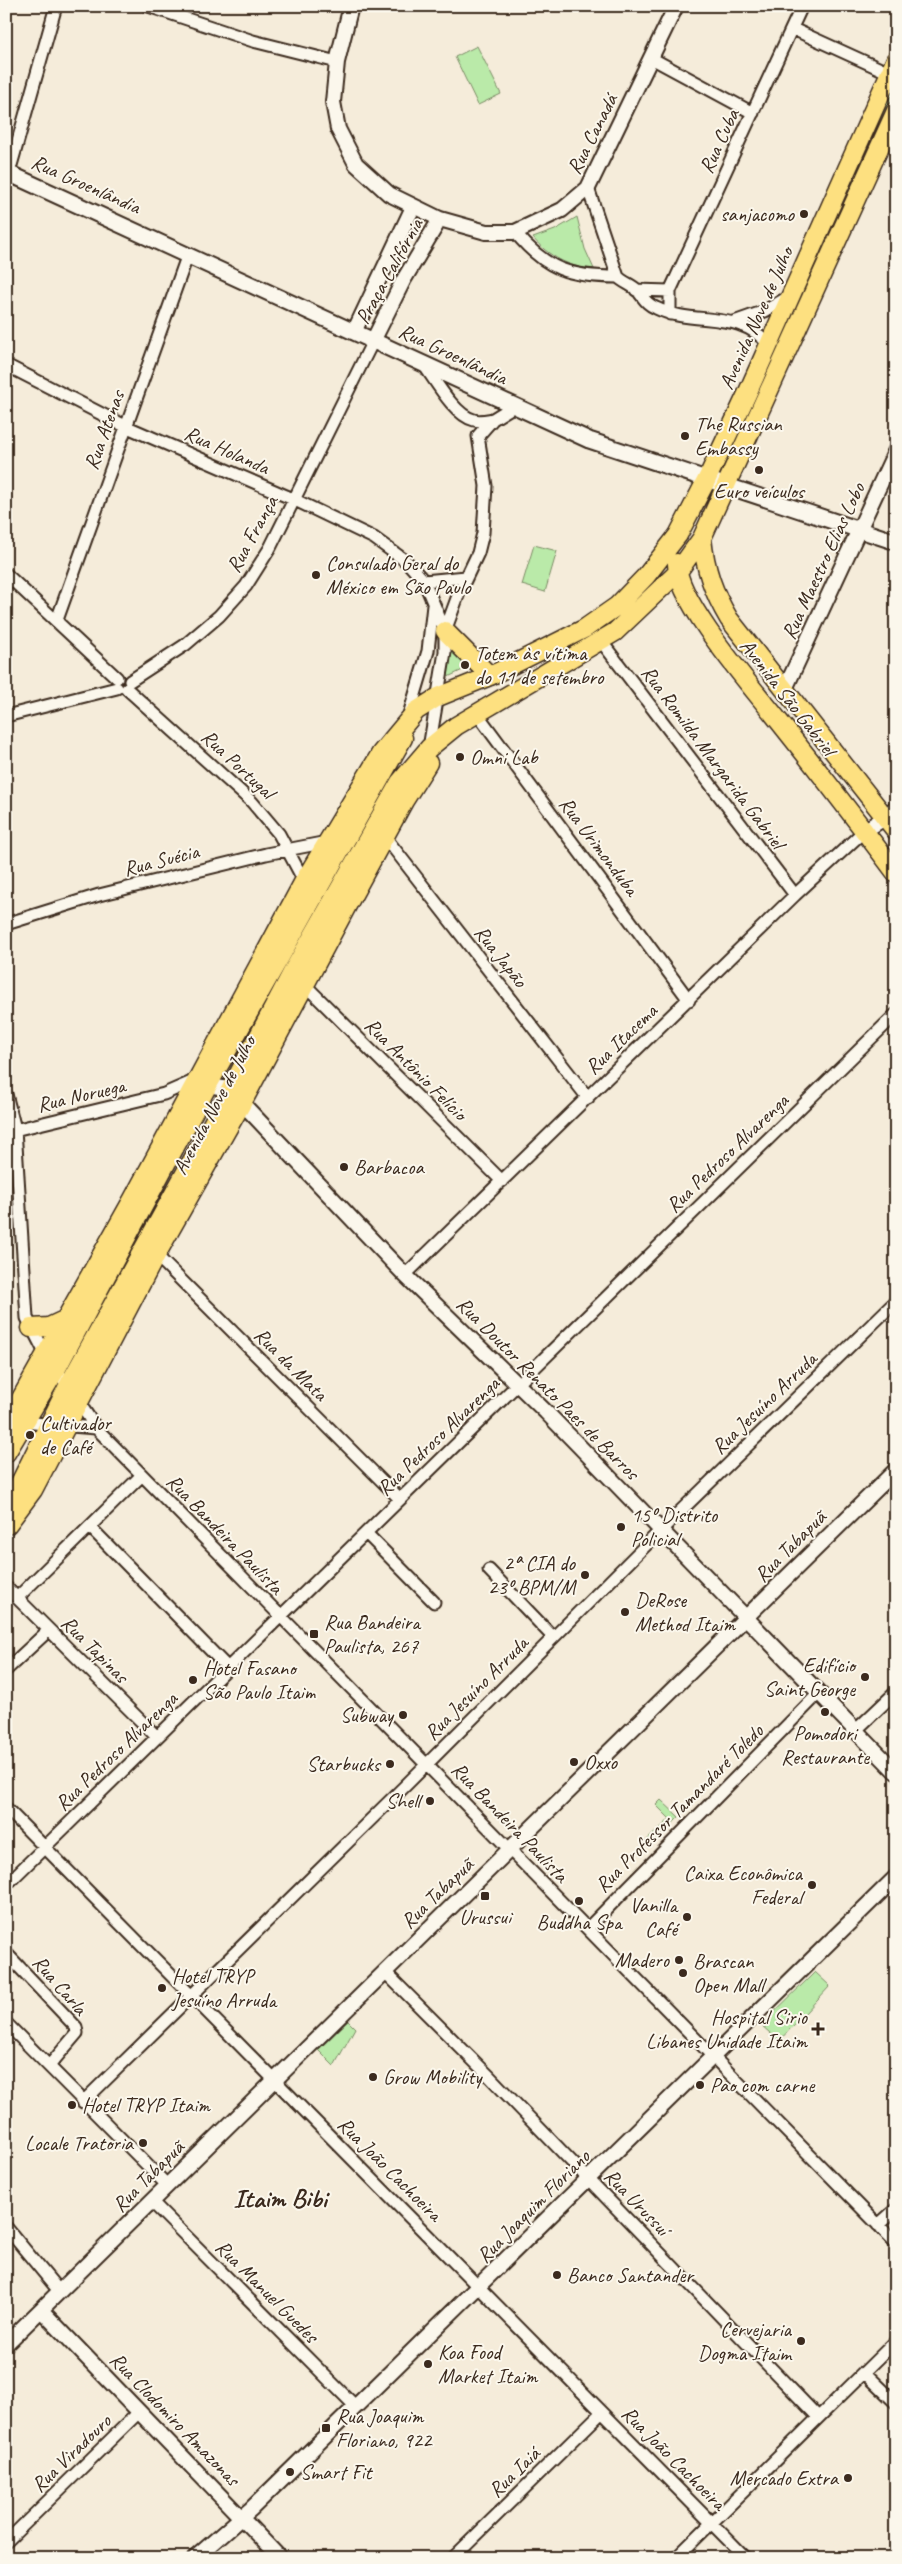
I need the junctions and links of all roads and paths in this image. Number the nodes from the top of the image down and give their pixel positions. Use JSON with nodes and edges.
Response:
{"nodes":[{"id":1,"x":56,"y":6,"type":"edge"},
{"id":2,"x":148,"y":6,"type":"edge"},
{"id":3,"x":351,"y":6,"type":"edge"},
{"id":4,"x":676,"y":6,"type":"edge"},
{"id":5,"x":802,"y":6,"type":"edge"},
{"id":6,"x":793,"y":29,"type":"junction"},
{"id":7,"x":653,"y":59,"type":"junction"},
{"id":8,"x":337,"y":62,"type":"junction"},
{"id":9,"x":894,"y":70,"type":"edge"},
{"id":10,"x":896,"y":110,"type":"edge"},
{"id":11,"x":753,"y":113,"type":"junction"},
{"id":12,"x":7,"y":176,"type":"edge"},
{"id":13,"x":588,"y":188,"type":"junction"},
{"id":14,"x":413,"y":207,"type":"junction"},
{"id":15,"x":440,"y":220,"type":"junction"},
{"id":16,"x":515,"y":232,"type":"junction"},
{"id":17,"x":188,"y":254,"type":"junction"},
{"id":18,"x":618,"y":277,"type":"junction"},
{"id":19,"x":636,"y":290,"type":"junction"},
{"id":20,"x":670,"y":291,"type":"junction"},
{"id":21,"x":791,"y":295,"type":"junction"},
{"id":22,"x":670,"y":314,"type":"junction"},
{"id":23,"x":734,"y":322,"type":"junction"},
{"id":24,"x":354,"y":332,"type":"junction"},
{"id":25,"x":373,"y":341,"type":"junction"},
{"id":26,"x":769,"y":345,"type":"junction"},
{"id":27,"x":6,"y":365,"type":"edge"},
{"id":28,"x":424,"y":365,"type":"junction"},
{"id":29,"x":514,"y":406,"type":"junction"},
{"id":30,"x":494,"y":419,"type":"junction"},
{"id":31,"x":125,"y":426,"type":"junction"},
{"id":32,"x":896,"y":450,"type":"edge"},
{"id":33,"x":707,"y":480,"type":"junction"},
{"id":34,"x":726,"y":486,"type":"junction"},
{"id":35,"x":293,"y":499,"type":"junction"},
{"id":36,"x":860,"y":530,"type":"junction"},
{"id":37,"x":678,"y":534,"type":"junction"},
{"id":38,"x":702,"y":538,"type":"junction"},
{"id":39,"x":896,"y":542,"type":"edge"},
{"id":40,"x":6,"y":574,"type":"edge"},
{"id":41,"x":677,"y":574,"type":"junction"},
{"id":42,"x":466,"y":577,"type":"junction"},
{"id":43,"x":424,"y":580,"type":"junction"},
{"id":44,"x":689,"y":597,"type":"junction"},
{"id":45,"x":433,"y":598,"type":"junction"},
{"id":46,"x":649,"y":602,"type":"junction"},
{"id":47,"x":56,"y":620,"type":"junction"},
{"id":48,"x":445,"y":631,"type":"junction"},
{"id":49,"x":601,"y":641,"type":"junction"},
{"id":50,"x":490,"y":676,"type":"junction"},
{"id":51,"x":123,"y":684,"type":"junction"},
{"id":52,"x":785,"y":689,"type":"junction"},
{"id":53,"x":438,"y":696,"type":"junction"},
{"id":54,"x":6,"y":716,"type":"edge"},
{"id":55,"x":476,"y":716,"type":"junction"},
{"id":56,"x":407,"y":720,"type":"junction"},
{"id":57,"x":429,"y":748,"type":"junction"},
{"id":58,"x":892,"y":819,"type":"edge"},
{"id":59,"x":864,"y":831,"type":"junction"},
{"id":60,"x":385,"y":837,"type":"junction"},
{"id":61,"x":327,"y":842,"type":"junction"},
{"id":62,"x":289,"y":849,"type":"junction"},
{"id":63,"x":896,"y":873,"type":"edge"},
{"id":64,"x":304,"y":881,"type":"junction"},
{"id":65,"x":795,"y":895,"type":"junction"},
{"id":66,"x":6,"y":924,"type":"edge"},
{"id":67,"x":304,"y":984,"type":"junction"},
{"id":68,"x":689,"y":1000,"type":"junction"},
{"id":69,"x":896,"y":1014,"type":"edge"},
{"id":70,"x":202,"y":1082,"type":"junction"},
{"id":71,"x":6,"y":1094,"type":"edge"},
{"id":72,"x":164,"y":1094,"type":"junction"},
{"id":73,"x":236,"y":1097,"type":"junction"},
{"id":74,"x":588,"y":1098,"type":"junction"},
{"id":75,"x":185,"y":1101,"type":"junction"},
{"id":76,"x":11,"y":1131,"type":"edge"},
{"id":77,"x":502,"y":1181,"type":"junction"},
{"id":78,"x":156,"y":1255,"type":"junction"},
{"id":79,"x":405,"y":1275,"type":"junction"},
{"id":80,"x":896,"y":1301,"type":"edge"},
{"id":81,"x":64,"y":1320,"type":"junction"},
{"id":82,"x":31,"y":1328,"type":"junction"},
{"id":83,"x":52,"y":1361,"type":"junction"},
{"id":84,"x":518,"y":1384,"type":"junction"},
{"id":85,"x":68,"y":1386,"type":"junction"},
{"id":86,"x":78,"y":1400,"type":"junction"},
{"id":87,"x":11,"y":1422,"type":"edge"},
{"id":88,"x":57,"y":1424,"type":"junction"},
{"id":89,"x":96,"y":1428,"type":"junction"},
{"id":90,"x":6,"y":1453,"type":"edge"},
{"id":91,"x":896,"y":1470,"type":"edge"},
{"id":92,"x":142,"y":1475,"type":"junction"},
{"id":93,"x":400,"y":1498,"type":"junction"},
{"id":94,"x":6,"y":1515,"type":"edge"},
{"id":95,"x":6,"y":1526,"type":"edge"},
{"id":96,"x":90,"y":1527,"type":"junction"},
{"id":97,"x":661,"y":1530,"type":"junction"},
{"id":98,"x":366,"y":1533,"type":"junction"},
{"id":99,"x":489,"y":1570,"type":"dead end"},
{"id":100,"x":6,"y":1587,"type":"edge"},
{"id":101,"x":17,"y":1598,"type":"junction"},
{"id":102,"x":434,"y":1602,"type":"dead end"},
{"id":103,"x":280,"y":1617,"type":"junction"},
{"id":104,"x":745,"y":1618,"type":"junction"},
{"id":105,"x":49,"y":1630,"type":"junction"},
{"id":106,"x":553,"y":1637,"type":"junction"},
{"id":107,"x":228,"y":1668,"type":"junction"},
{"id":108,"x":6,"y":1670,"type":"edge"},
{"id":109,"x":896,"y":1692,"type":"edge"},
{"id":110,"x":818,"y":1694,"type":"junction"},
{"id":111,"x":855,"y":1731,"type":"junction"},
{"id":112,"x":157,"y":1737,"type":"junction"},
{"id":113,"x":427,"y":1764,"type":"junction"},
{"id":114,"x":896,"y":1772,"type":"edge"},
{"id":115,"x":6,"y":1808,"type":"edge"},
{"id":116,"x":45,"y":1847,"type":"junction"},
{"id":117,"x":510,"y":1849,"type":"junction"},
{"id":118,"x":896,"y":1877,"type":"edge"},
{"id":119,"x":6,"y":1885,"type":"edge"},
{"id":120,"x":588,"y":1928,"type":"junction"},
{"id":121,"x":6,"y":1953,"type":"edge"},
{"id":122,"x":384,"y":1972,"type":"junction"},
{"id":123,"x":191,"y":1995,"type":"junction"},
{"id":124,"x":6,"y":2023,"type":"edge"},
{"id":125,"x":712,"y":2056,"type":"junction"},
{"id":126,"x":48,"y":2066,"type":"junction"},
{"id":127,"x":275,"y":2079,"type":"junction"},
{"id":128,"x":84,"y":2102,"type":"junction"},
{"id":129,"x":589,"y":2179,"type":"junction"},
{"id":130,"x":167,"y":2186,"type":"junction"},
{"id":131,"x":151,"y":2201,"type":"junction"},
{"id":132,"x":896,"y":2209,"type":"edge"},
{"id":133,"x":878,"y":2225,"type":"junction"},
{"id":134,"x":6,"y":2227,"type":"edge"},
{"id":135,"x":896,"y":2243,"type":"edge"},
{"id":136,"x":480,"y":2286,"type":"junction"},
{"id":137,"x":59,"y":2292,"type":"junction"},
{"id":138,"x":41,"y":2310,"type":"junction"},
{"id":139,"x":896,"y":2341,"type":"edge"},
{"id":140,"x":6,"y":2344,"type":"edge"},
{"id":141,"x":864,"y":2372,"type":"junction"},
{"id":142,"x":896,"y":2403,"type":"edge"},
{"id":143,"x":356,"y":2407,"type":"junction"},
{"id":144,"x":140,"y":2412,"type":"junction"},
{"id":145,"x":602,"y":2412,"type":"junction"},
{"id":146,"x":818,"y":2417,"type":"junction"},
{"id":147,"x":242,"y":2518,"type":"junction"},
{"id":148,"x":712,"y":2523,"type":"junction"},
{"id":149,"x":6,"y":2542,"type":"edge"},
{"id":150,"x":195,"y":2558,"type":"edge"},
{"id":151,"x":280,"y":2558,"type":"edge"},
{"id":152,"x":453,"y":2558,"type":"edge"},
{"id":153,"x":676,"y":2558,"type":"edge"},
{"id":154,"x":746,"y":2558,"type":"edge"}],
"edges":[{"from":1,"to":12,"type":"street"},
{"from":2,"to":8,"type":"street"},
{"from":3,"to":8,"type":"street","name":"Rua Canadá"},
{"from":4,"to":7,"type":"street","name":"Rua Canadá"},
{"from":5,"to":6,"type":"street","name":"Rua Cuba"},
{"from":6,"to":9,"type":"street"},
{"from":6,"to":11,"type":"street","name":"Rua Cuba"},
{"from":7,"to":11,"type":"street"},
{"from":7,"to":13,"type":"street","name":"Rua Canadá"},
{"from":8,"to":14,"type":"street","name":"Rua Canadá"},
{"from":9,"to":21,"type":"main road","name":"Avenida Nove de Julho"},
{"from":10,"to":34,"type":"main road","name":"Avenida Nove de Julho"},
{"from":11,"to":20,"type":"street","name":"Rua Cuba"},
{"from":12,"to":17,"type":"main road","name":"Rua Groenlândia"},
{"from":13,"to":16,"type":"street","name":"Rua Canadá"},
{"from":13,"to":18,"type":"street"},
{"from":14,"to":15,"type":"street","name":"Rua Canadá"},
{"from":14,"to":24,"type":"street","name":"Praça Califórnia"},
{"from":15,"to":16,"type":"street","name":"Rua Canadá"},
{"from":15,"to":25,"type":"street","name":"Praça Califórnia"},
{"from":16,"to":18,"type":"street"},
{"from":17,"to":24,"type":"main road","name":"Rua Groenlândia"},
{"from":17,"to":31,"type":"street","name":"Rua Atenas"},
{"from":18,"to":19,"type":"street"},
{"from":19,"to":20,"type":"street"},
{"from":19,"to":22,"type":"street"},
{"from":20,"to":22,"type":"street","name":"Rua Cuba"},
{"from":21,"to":23,"type":"street"},
{"from":21,"to":26,"type":"main road","name":"Avenida Nove de Julho"},
{"from":22,"to":23,"type":"street"},
{"from":23,"to":26,"type":"street"},
{"from":24,"to":25,"type":"main road","name":"Rua Groenlândia"},
{"from":25,"to":28,"type":"main road","name":"Rua Groenlândia"},
{"from":25,"to":35,"type":"street","name":"Rua França"},
{"from":26,"to":33,"type":"main road","name":"Avenida Nove de Julho"},
{"from":27,"to":31,"type":"street","name":"Rua Holanda"},
{"from":28,"to":29,"type":"main road","name":"Rua Groenlândia"},
{"from":28,"to":30,"type":"street"},
{"from":29,"to":30,"type":"street"},
{"from":29,"to":33,"type":"main road","name":"Rua Groenlândia"},
{"from":30,"to":42,"type":"street"},
{"from":31,"to":35,"type":"street","name":"Rua Holanda"},
{"from":31,"to":47,"type":"street","name":"Rua Atenas"},
{"from":32,"to":36,"type":"street","name":"Rua Maestro Elias Lobo"},
{"from":33,"to":34,"type":"main road","name":"Rua Groenlândia"},
{"from":33,"to":37,"type":"main road","name":"Avenida Nove de Julho"},
{"from":34,"to":36,"type":"main road","name":"Rua Groenlândia"},
{"from":34,"to":38,"type":"main road","name":"Avenida Nove de Julho"},
{"from":35,"to":43,"type":"street","name":"Rua Holanda"},
{"from":35,"to":51,"type":"street","name":"Rua França"},
{"from":36,"to":39,"type":"main road","name":"Rua Groenlândia"},
{"from":36,"to":52,"type":"street","name":"Rua Maestro Elias Lobo"},
{"from":37,"to":41,"type":"main road","name":"Avenida São Gabriel"},
{"from":37,"to":50,"type":"main road","name":"Avenida Nove de Julho"},
{"from":38,"to":41,"type":"main road","name":"Avenida Nove de Julho"},
{"from":38,"to":52,"type":"main road","name":"Avenida São Gabriel"},
{"from":40,"to":47,"type":"street","name":"Rua Portugal"},
{"from":41,"to":44,"type":"main road","name":"Avenida São Gabriel"},
{"from":41,"to":46,"type":"main road","name":"Avenida Nove de Julho"},
{"from":42,"to":43,"type":"street"},
{"from":42,"to":48,"type":"street"},
{"from":43,"to":45,"type":"street","name":"Rua Holanda"},
{"from":44,"to":46,"type":"main road"},
{"from":44,"to":59,"type":"main road","name":"Avenida São Gabriel"},
{"from":45,"to":48,"type":"street","name":"Rua Holanda"},
{"from":45,"to":56,"type":"street"},
{"from":46,"to":49,"type":"main road","name":"Avenida Nove de Julho"},
{"from":47,"to":51,"type":"street","name":"Rua Portugal"},
{"from":48,"to":50,"type":"main road"},
{"from":48,"to":53,"type":"street"},
{"from":49,"to":55,"type":"main road","name":"Avenida Nove de Julho"},
{"from":49,"to":65,"type":"street","name":"Rua Romilda Margarida Gabriel"},
{"from":50,"to":53,"type":"main road","name":"Avenida Nove de Julho"},
{"from":51,"to":54,"type":"street","name":"Rua França"},
{"from":51,"to":62,"type":"street","name":"Rua Portugal"},
{"from":52,"to":58,"type":"main road","name":"Avenida São Gabriel"},
{"from":53,"to":56,"type":"main road","name":"Avenida Nove de Julho"},
{"from":53,"to":57,"type":"street"},
{"from":55,"to":57,"type":"main road","name":"Avenida Nove de Julho"},
{"from":55,"to":60,"type":"main road","name":"Avenida Nove de Julho"},
{"from":55,"to":68,"type":"street","name":"Rua Urimonduba"},
{"from":56,"to":61,"type":"main road","name":"Avenida Nove de Julho"},
{"from":56,"to":70,"type":"main road","name":"Avenida Nove de Julho"},
{"from":57,"to":73,"type":"main road","name":"Avenida Nove de Julho"},
{"from":58,"to":59,"type":"street"},
{"from":59,"to":63,"type":"main road","name":"Avenida São Gabriel"},
{"from":59,"to":65,"type":"street","name":"Rua Itacema"},
{"from":60,"to":67,"type":"main road","name":"Avenida Nove de Julho"},
{"from":60,"to":74,"type":"street","name":"Rua Japão"},
{"from":61,"to":62,"type":"street","name":"Rua Suécia"},
{"from":61,"to":64,"type":"main road","name":"Avenida Nove de Julho"},
{"from":62,"to":64,"type":"street","name":"Rua Portugal"},
{"from":62,"to":66,"type":"street","name":"Rua Suécia"},
{"from":64,"to":70,"type":"main road","name":"Avenida Nove de Julho"},
{"from":65,"to":68,"type":"street","name":"Rua Itacema"},
{"from":67,"to":73,"type":"main road","name":"Avenida Nove de Julho"},
{"from":67,"to":77,"type":"street","name":"Rua Antônio Felício"},
{"from":68,"to":74,"type":"street","name":"Rua Itacema"},
{"from":69,"to":84,"type":"street","name":"Rua Pedroso Alvarenga"},
{"from":70,"to":72,"type":"street","name":"Rua Noruega"},
{"from":70,"to":73,"type":"street","name":"Rua Doutor Renato Paes de Barros"},
{"from":70,"to":75,"type":"main road","name":"Avenida Nove de Julho"},
{"from":70,"to":83,"type":"main road","name":"Avenida Nove de Julho"},
{"from":71,"to":76,"type":"street","name":"Rua Bandeira Paulista"},
{"from":72,"to":75,"type":"street"},
{"from":72,"to":76,"type":"street","name":"Rua Noruega"},
{"from":73,"to":78,"type":"main road","name":"Avenida Nove de Julho"},
{"from":73,"to":79,"type":"street","name":"Rua Doutor Renato Paes de Barros"},
{"from":73,"to":85,"type":"main road","name":"Avenida Nove de Julho"},
{"from":74,"to":77,"type":"street","name":"Rua Itacema"},
{"from":75,"to":81,"type":"main road","name":"Avenida Nove de Julho"},
{"from":76,"to":82,"type":"street","name":"Rua Bandeira Paulista"},
{"from":77,"to":79,"type":"street","name":"Rua Itacema"},
{"from":78,"to":86,"type":"main road","name":"Avenida Nove de Julho"},
{"from":78,"to":93,"type":"street","name":"Rua da Mata"},
{"from":79,"to":84,"type":"street","name":"Rua Doutor Renato Paes de Barros"},
{"from":80,"to":97,"type":"street","name":"Rua Jesuíno Arruda"},
{"from":81,"to":82,"type":"main road"},
{"from":81,"to":83,"type":"main road","name":"Avenida Nove de Julho"},
{"from":82,"to":83,"type":"street","name":"Rua Bandeira Paulista"},
{"from":83,"to":85,"type":"street","name":"Rua Bandeira Paulista"},
{"from":83,"to":87,"type":"main road","name":"Avenida Nove de Julho"},
{"from":84,"to":93,"type":"street","name":"Rua Pedroso Alvarenga"},
{"from":84,"to":97,"type":"street","name":"Rua Doutor Renato Paes de Barros"},
{"from":85,"to":86,"type":"street","name":"Rua Bandeira Paulista"},
{"from":85,"to":88,"type":"main road","name":"Avenida Nove de Julho"},
{"from":86,"to":88,"type":"main road","name":"Avenida Nove de Julho"},
{"from":86,"to":89,"type":"street","name":"Rua Bandeira Paulista"},
{"from":87,"to":88,"type":"street"},
{"from":87,"to":90,"type":"main road","name":"Avenida Nove de Julho"},
{"from":88,"to":89,"type":"street"},
{"from":88,"to":94,"type":"main road","name":"Avenida Nove de Julho"},
{"from":88,"to":95,"type":"main road","name":"Avenida Nove de Julho"},
{"from":89,"to":92,"type":"street","name":"Rua Bandeira Paulista"},
{"from":91,"to":104,"type":"street","name":"Rua Tabapuã"},
{"from":92,"to":96,"type":"street"},
{"from":92,"to":103,"type":"street","name":"Rua Bandeira Paulista"},
{"from":93,"to":98,"type":"street","name":"Rua Pedroso Alvarenga"},
{"from":96,"to":101,"type":"street"},
{"from":96,"to":107,"type":"street"},
{"from":97,"to":104,"type":"street","name":"Rua Doutor Renato Paes de Barros"},
{"from":97,"to":106,"type":"street","name":"Rua Jesuíno Arruda"},
{"from":98,"to":102,"type":"street"},
{"from":98,"to":103,"type":"street","name":"Rua Pedroso Alvarenga"},
{"from":99,"to":106,"type":"street"},
{"from":100,"to":101,"type":"street","name":"Rua Tapinas"},
{"from":101,"to":105,"type":"street","name":"Rua Tapinas"},
{"from":103,"to":107,"type":"street","name":"Rua Pedroso Alvarenga"},
{"from":103,"to":113,"type":"street","name":"Rua Bandeira Paulista"},
{"from":104,"to":110,"type":"street","name":"Rua Doutor Renato Paes de Barros"},
{"from":104,"to":117,"type":"street","name":"Rua Tabapuã"},
{"from":105,"to":108,"type":"street"},
{"from":105,"to":112,"type":"street","name":"Rua Tapinas"},
{"from":106,"to":113,"type":"street","name":"Rua Jesuíno Arruda"},
{"from":107,"to":112,"type":"street","name":"Rua Pedroso Alvarenga"},
{"from":109,"to":111,"type":"street"},
{"from":110,"to":111,"type":"street","name":"Rua Doutor Renato Paes de Barros"},
{"from":110,"to":120,"type":"street","name":"Rua Professor Tamandaré Toledo"},
{"from":111,"to":114,"type":"street","name":"Rua Doutor Renato Paes de Barros"},
{"from":112,"to":116,"type":"street","name":"Rua Pedroso Alvarenga"},
{"from":113,"to":117,"type":"street","name":"Rua Bandeira Paulista"},
{"from":113,"to":123,"type":"street","name":"Rua Jesuíno Arruda"},
{"from":115,"to":116,"type":"street","name":"Rua João Cachoeira"},
{"from":116,"to":119,"type":"street","name":"Rua Pedroso Alvarenga"},
{"from":116,"to":123,"type":"street","name":"Rua João Cachoeira"},
{"from":117,"to":120,"type":"street","name":"Rua Bandeira Paulista"},
{"from":117,"to":122,"type":"street","name":"Rua Tabapuã"},
{"from":118,"to":125,"type":"street","name":"Rua Joaquim Floriano"},
{"from":120,"to":125,"type":"street","name":"Rua Bandeira Paulista"},
{"from":121,"to":126,"type":"street","name":"Rua Carla"},
{"from":122,"to":127,"type":"street","name":"Rua Tabapuã"},
{"from":122,"to":129,"type":"street","name":"Rua Urussuí"},
{"from":123,"to":127,"type":"street","name":"Rua João Cachoeira"},
{"from":123,"to":128,"type":"street","name":"Rua Jesuíno Arruda"},
{"from":124,"to":126,"type":"street"},
{"from":125,"to":129,"type":"street","name":"Rua Joaquim Floriano"},
{"from":125,"to":133,"type":"street","name":"Rua Bandeira Paulista"},
{"from":126,"to":128,"type":"street"},
{"from":127,"to":130,"type":"street","name":"Rua Tabapuã"},
{"from":127,"to":136,"type":"street","name":"Rua João Cachoeira"},
{"from":128,"to":130,"type":"street"},
{"from":129,"to":136,"type":"street","name":"Rua Joaquim Floriano"},
{"from":129,"to":146,"type":"street","name":"Rua Urussuí"},
{"from":130,"to":131,"type":"street","name":"Rua Tabapuã"},
{"from":131,"to":137,"type":"street","name":"Rua Tabapuã"},
{"from":131,"to":143,"type":"street","name":"Rua Manuel Guedes"},
{"from":132,"to":133,"type":"street"},
{"from":133,"to":135,"type":"street","name":"Rua Bandeira Paulista"},
{"from":134,"to":137,"type":"street"},
{"from":136,"to":143,"type":"street","name":"Rua Joaquim Floriano"},
{"from":136,"to":145,"type":"street","name":"Rua João Cachoeira"},
{"from":137,"to":138,"type":"street","name":"Rua Tabapuã"},
{"from":138,"to":140,"type":"street","name":"Rua Tabapuã"},
{"from":138,"to":144,"type":"street","name":"Rua Clodomiro Amazonas"},
{"from":139,"to":141,"type":"street"},
{"from":141,"to":142,"type":"street"},
{"from":141,"to":146,"type":"street"},
{"from":143,"to":147,"type":"street","name":"Rua Joaquim Floriano"},
{"from":144,"to":147,"type":"street","name":"Rua Clodomiro Amazonas"},
{"from":144,"to":149,"type":"street","name":"Rua Viradouro"},
{"from":145,"to":148,"type":"street","name":"Rua João Cachoeira"},
{"from":145,"to":152,"type":"street","name":"Rua Iaiá"},
{"from":146,"to":148,"type":"street"},
{"from":147,"to":150,"type":"street","name":"Rua Joaquim Floriano"},
{"from":147,"to":151,"type":"street","name":"Rua Clodomiro Amazonas"},
{"from":148,"to":153,"type":"street"},
{"from":148,"to":154,"type":"street","name":"Rua João Cachoeira"}]}
